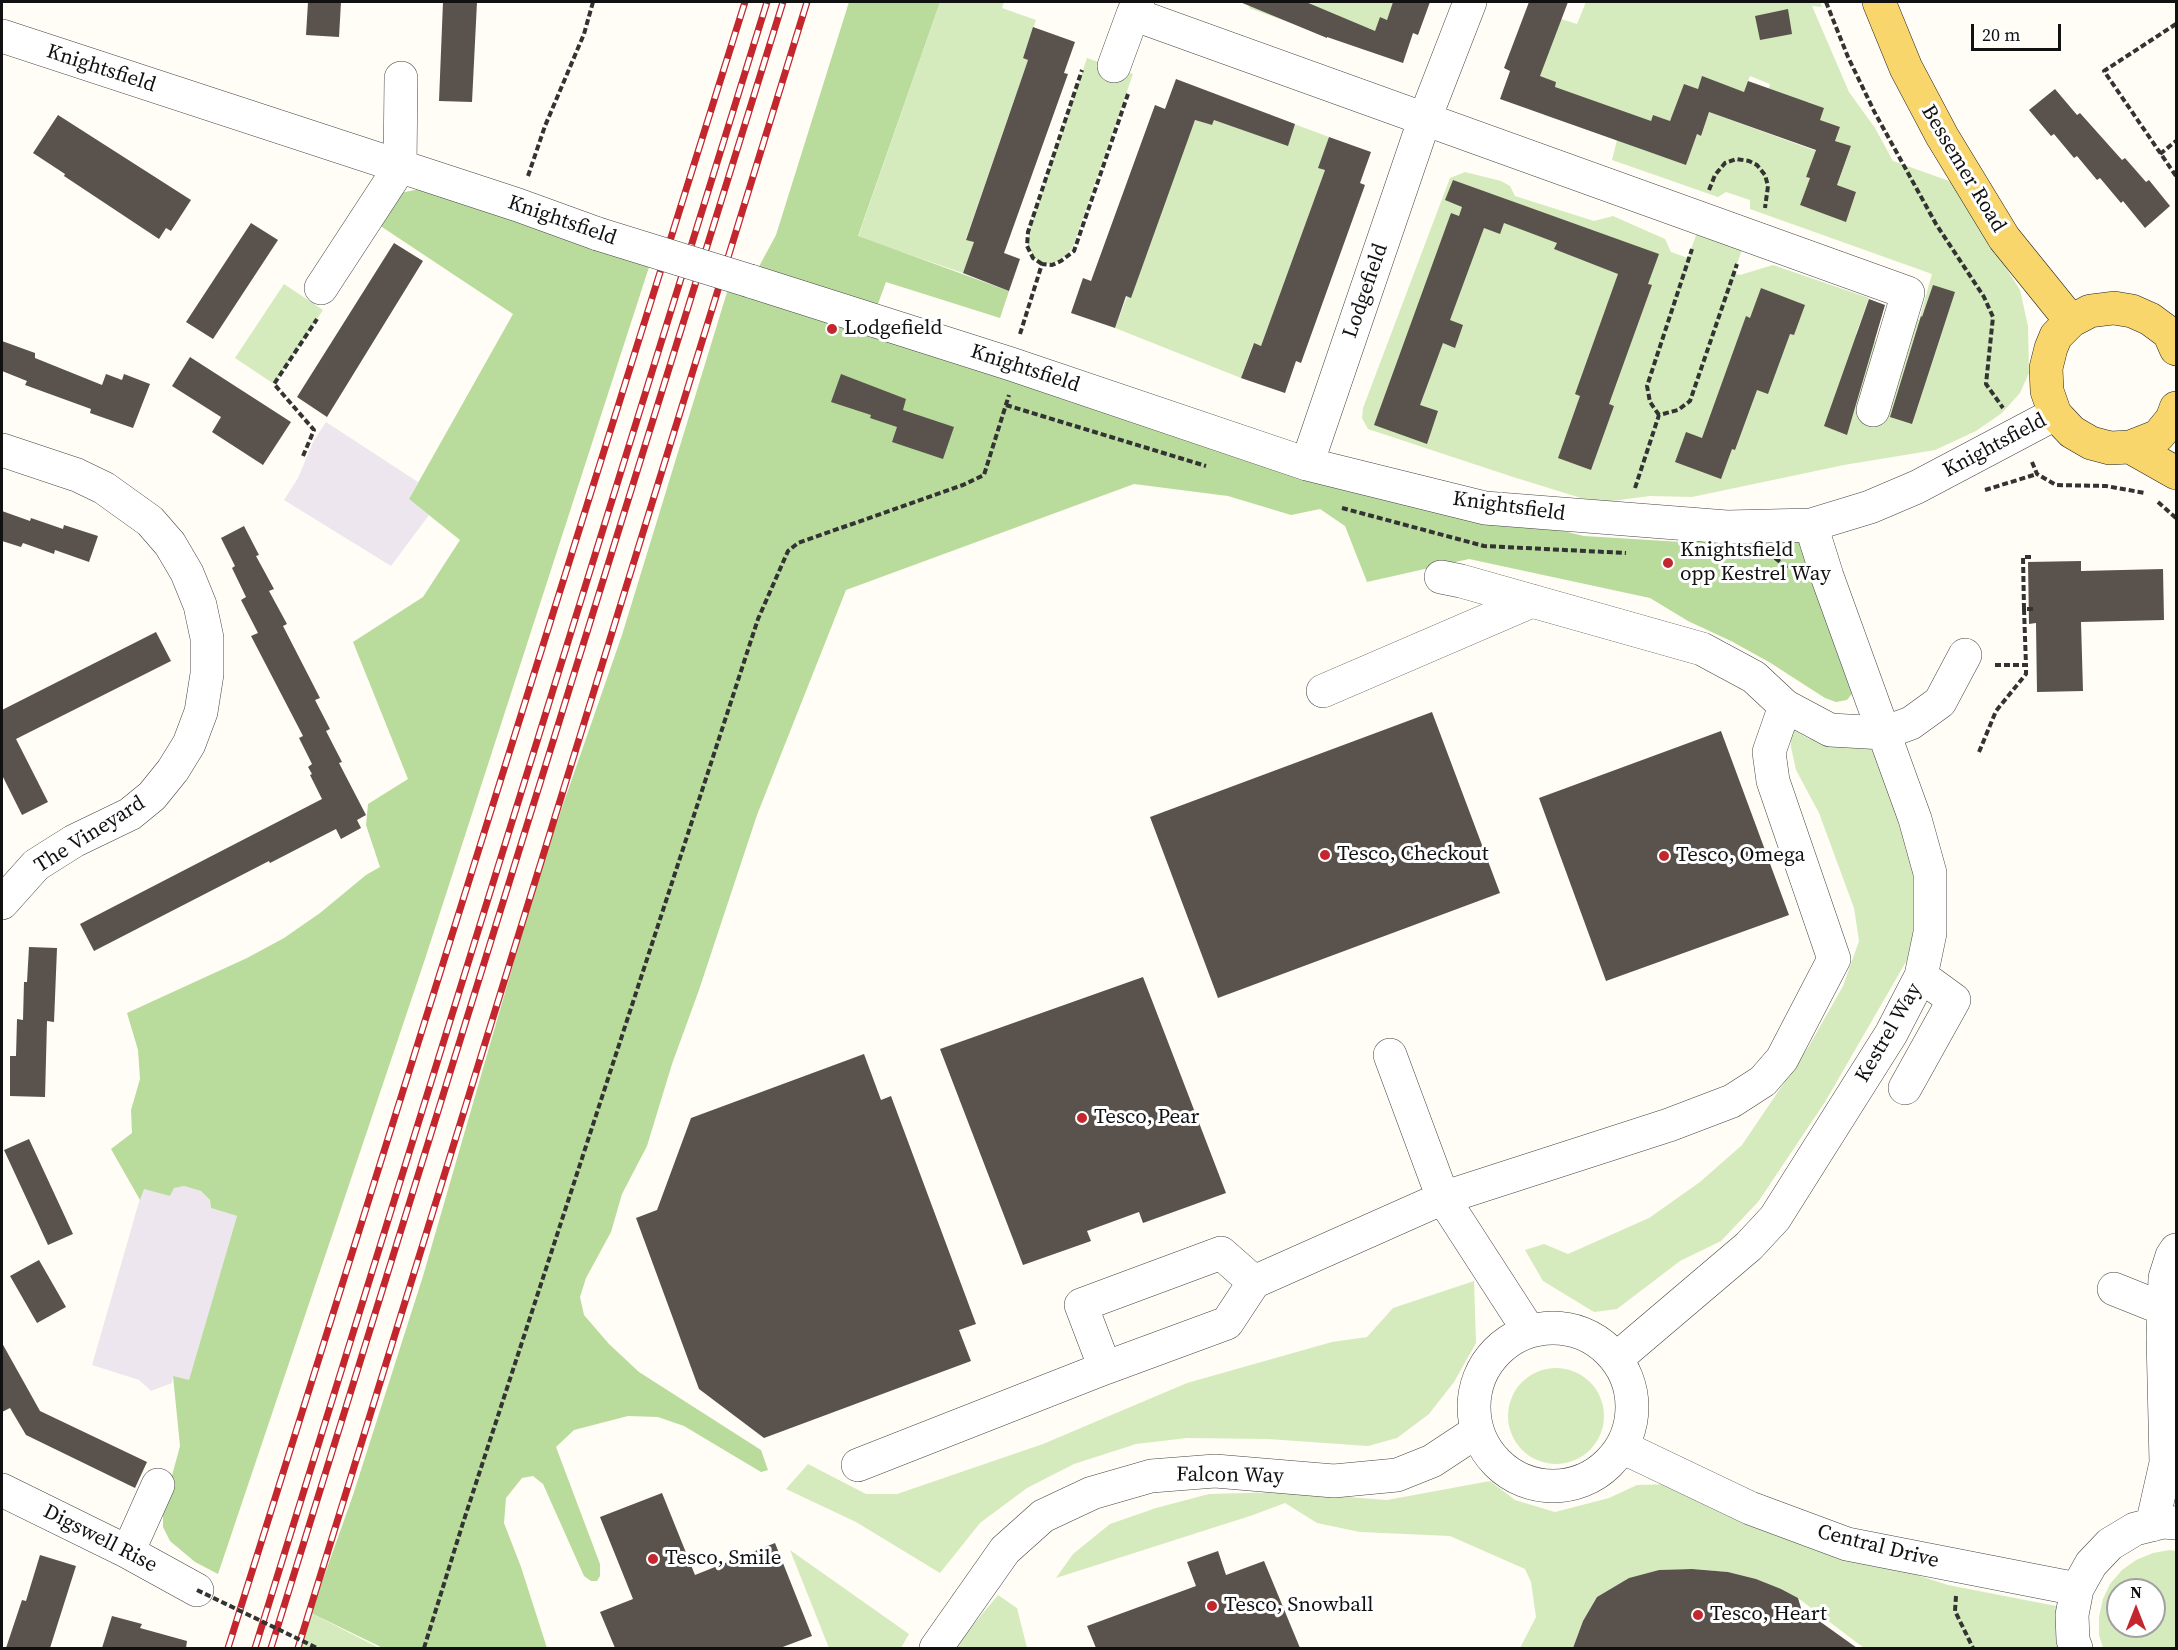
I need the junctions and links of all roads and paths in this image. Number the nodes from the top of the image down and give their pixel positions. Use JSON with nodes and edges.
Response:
{"nodes":[{"id":1,"x":593,"y":2,"type":"edge"},
{"id":2,"x":1470,"y":2,"type":"edge"},
{"id":3,"x":1826,"y":2,"type":"edge"},
{"id":4,"x":1879,"y":2,"type":"edge"},
{"id":5,"x":1136,"y":8,"type":"edge"},
{"id":6,"x":2176,"y":24,"type":"edge"},
{"id":7,"x":2,"y":36,"type":"edge"},
{"id":8,"x":1114,"y":66,"type":"junction"},
{"id":9,"x":401,"y":78,"type":"dead end"},
{"id":10,"x":1425,"y":118,"type":"junction"},
{"id":11,"x":2176,"y":141,"type":"edge"},
{"id":12,"x":2160,"y":153,"type":"junction"},
{"id":13,"x":400,"y":167,"type":"junction"},
{"id":14,"x":2176,"y":176,"type":"edge"},
{"id":15,"x":518,"y":205,"type":"junction"},
{"id":16,"x":1700,"y":218,"type":"junction"},
{"id":17,"x":1751,"y":236,"type":"junction"},
{"id":18,"x":1042,"y":264,"type":"junction"},
{"id":19,"x":321,"y":288,"type":"joint"},
{"id":20,"x":2071,"y":321,"type":"junction"},
{"id":21,"x":2174,"y":337,"type":"edge"},
{"id":22,"x":1016,"y":365,"type":"junction"},
{"id":23,"x":2176,"y":408,"type":"edge"},
{"id":24,"x":2004,"y":409,"type":"dead end"},
{"id":25,"x":1873,"y":410,"type":"dead end"},
{"id":26,"x":2055,"y":414,"type":"junction"},
{"id":27,"x":1659,"y":415,"type":"junction"},
{"id":28,"x":2130,"y":447,"type":"junction"},
{"id":29,"x":2,"y":450,"type":"edge"},
{"id":30,"x":303,"y":456,"type":"dead end"},
{"id":31,"x":1307,"y":464,"type":"junction"},
{"id":32,"x":2176,"y":473,"type":"edge"},
{"id":33,"x":2037,"y":474,"type":"dead end"},
{"id":34,"x":2176,"y":518,"type":"edge"},
{"id":35,"x":1624,"y":520,"type":"junction"},
{"id":36,"x":1811,"y":525,"type":"junction"},
{"id":37,"x":2034,"y":557,"type":"dead end"},
{"id":38,"x":1441,"y":577,"type":"dead end"},
{"id":39,"x":1532,"y":601,"type":"junction"},
{"id":40,"x":2024,"y":609,"type":"junction"},
{"id":41,"x":2035,"y":609,"type":"dead end"},
{"id":42,"x":1963,"y":659,"type":"joint"},
{"id":43,"x":2026,"y":665,"type":"junction"},
{"id":44,"x":1323,"y":691,"type":"dead end"},
{"id":45,"x":1785,"y":706,"type":"junction"},
{"id":46,"x":1884,"y":733,"type":"junction"},
{"id":47,"x":1979,"y":752,"type":"dead end"},
{"id":48,"x":2,"y":903,"type":"edge"},
{"id":49,"x":1921,"y":976,"type":"junction"},
{"id":50,"x":1390,"y":1055,"type":"dead end"},
{"id":51,"x":1905,"y":1088,"type":"dead end"},
{"id":52,"x":1443,"y":1198,"type":"junction"},
{"id":53,"x":2176,"y":1250,"type":"edge"},
{"id":54,"x":1254,"y":1282,"type":"junction"},
{"id":55,"x":2114,"y":1289,"type":"dead end"},
{"id":56,"x":2164,"y":1309,"type":"junction"},
{"id":57,"x":1529,"y":1331,"type":"junction"},
{"id":58,"x":1616,"y":1359,"type":"junction"},
{"id":59,"x":1105,"y":1368,"type":"junction"},
{"id":60,"x":1476,"y":1432,"type":"junction"},
{"id":61,"x":1622,"y":1447,"type":"junction"},
{"id":62,"x":2173,"y":1458,"type":"edge"},
{"id":63,"x":858,"y":1465,"type":"dead end"},
{"id":64,"x":158,"y":1485,"type":"dead end"},
{"id":65,"x":5,"y":1500,"type":"edge"},
{"id":66,"x":2164,"y":1524,"type":"edge"},
{"id":67,"x":129,"y":1552,"type":"junction"},
{"id":68,"x":1956,"y":1566,"type":"junction"},
{"id":69,"x":2077,"y":1589,"type":"junction"},
{"id":70,"x":198,"y":1590,"type":"joint"},
{"id":71,"x":317,"y":1648,"type":"edge"},
{"id":72,"x":424,"y":1648,"type":"edge"},
{"id":73,"x":936,"y":1648,"type":"edge"},
{"id":74,"x":1973,"y":1648,"type":"edge"},
{"id":75,"x":2076,"y":1648,"type":"edge"}],
"edges":[{"from":1,"to":15,"type":"path"},
{"from":2,"to":10,"type":"street","name":"Lodgefield"},
{"from":3,"to":24,"type":"path"},
{"from":4,"to":20,"type":"main road","name":"Bessemer Road"},
{"from":5,"to":8,"type":"street"},
{"from":5,"to":10,"type":"street"},
{"from":6,"to":12,"type":"path"},
{"from":7,"to":13,"type":"street","name":"Knightsfield"},
{"from":8,"to":18,"type":"path"},
{"from":8,"to":18,"type":"path"},
{"from":9,"to":13,"type":"street"},
{"from":10,"to":16,"type":"street"},
{"from":10,"to":31,"type":"street","name":"Lodgefield"},
{"from":11,"to":12,"type":"path"},
{"from":12,"to":14,"type":"path"},
{"from":13,"to":15,"type":"street","name":"Knightsfield"},
{"from":13,"to":19,"type":"street"},
{"from":15,"to":22,"type":"street","name":"Knightsfield","bridge":true},
{"from":16,"to":17,"type":"street"},
{"from":16,"to":17,"type":"path"},
{"from":16,"to":27,"type":"path"},
{"from":17,"to":25,"type":"street"},
{"from":17,"to":27,"type":"path"},
{"from":18,"to":22,"type":"path"},
{"from":19,"to":30,"type":"path"},
{"from":20,"to":21,"type":"main road"},
{"from":20,"to":26,"type":"main road"},
{"from":22,"to":31,"type":"street","name":"Knightsfield"},
{"from":22,"to":72,"type":"path"},
{"from":23,"to":28,"type":"main road"},
{"from":26,"to":28,"type":"main road"},
{"from":26,"to":36,"type":"street","name":"Knightsfield"},
{"from":27,"to":35,"type":"path"},
{"from":28,"to":32,"type":"main road"},
{"from":29,"to":48,"type":"street","name":"The Vineyard"},
{"from":31,"to":35,"type":"street","name":"Knightsfield"},
{"from":33,"to":34,"type":"path"},
{"from":35,"to":36,"type":"street","name":"Knightsfield"},
{"from":36,"to":46,"type":"street","name":"Kestrel Way"},
{"from":37,"to":40,"type":"path"},
{"from":38,"to":39,"type":"street"},
{"from":39,"to":44,"type":"street"},
{"from":39,"to":45,"type":"street"},
{"from":40,"to":41,"type":"path"},
{"from":40,"to":43,"type":"path"},
{"from":42,"to":43,"type":"path"},
{"from":42,"to":46,"type":"street"},
{"from":43,"to":47,"type":"path"},
{"from":45,"to":46,"type":"street"},
{"from":45,"to":52,"type":"street"},
{"from":46,"to":49,"type":"street","name":"Kestrel Way"},
{"from":49,"to":51,"type":"street"},
{"from":49,"to":58,"type":"street","name":"Kestrel Way"},
{"from":50,"to":52,"type":"street"},
{"from":52,"to":54,"type":"street"},
{"from":52,"to":57,"type":"street"},
{"from":53,"to":56,"type":"street"},
{"from":54,"to":59,"type":"street"},
{"from":54,"to":59,"type":"street"},
{"from":55,"to":56,"type":"street"},
{"from":56,"to":62,"type":"street"},
{"from":57,"to":58,"type":"street"},
{"from":57,"to":60,"type":"street"},
{"from":58,"to":61,"type":"street"},
{"from":59,"to":63,"type":"street"},
{"from":60,"to":61,"type":"street"},
{"from":60,"to":73,"type":"street","name":"Falcon Way"},
{"from":61,"to":68,"type":"street","name":"Central Drive"},
{"from":62,"to":66,"type":"street"},
{"from":64,"to":67,"type":"street"},
{"from":65,"to":67,"type":"street","name":"Digswell Rise"},
{"from":66,"to":69,"type":"street"},
{"from":67,"to":70,"type":"street","name":"Digswell Rise"},
{"from":68,"to":69,"type":"street","name":"Central Drive"},
{"from":68,"to":74,"type":"path"},
{"from":69,"to":75,"type":"street"},
{"from":70,"to":71,"type":"path","bridge":true}]}
